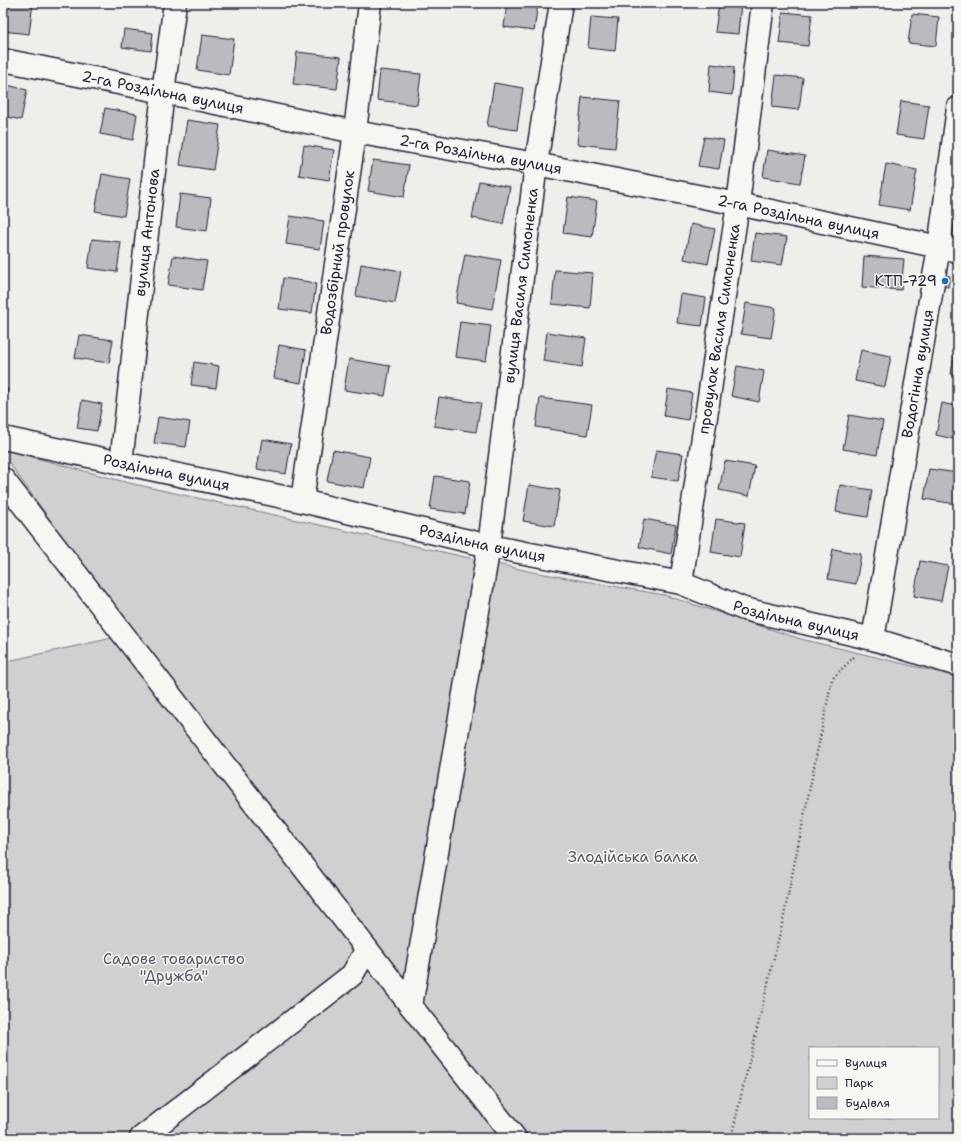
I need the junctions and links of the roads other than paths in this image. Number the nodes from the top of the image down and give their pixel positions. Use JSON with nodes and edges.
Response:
{"nodes":[{"id":1,"x":175,"y":3,"type":"edge"},
{"id":2,"x":370,"y":3,"type":"edge"},
{"id":3,"x":561,"y":3,"type":"edge"},
{"id":4,"x":763,"y":3,"type":"edge"},
{"id":5,"x":3,"y":60,"type":"edge"},
{"id":6,"x":163,"y":92,"type":"junction"},
{"id":7,"x":958,"y":108,"type":"edge"},
{"id":8,"x":356,"y":132,"type":"junction"},
{"id":9,"x":536,"y":164,"type":"junction"},
{"id":10,"x":738,"y":204,"type":"junction"},
{"id":11,"x":949,"y":249,"type":"edge"},
{"id":12,"x":3,"y":438,"type":"edge"},
{"id":13,"x":121,"y":463,"type":"junction"},
{"id":14,"x":3,"y":479,"type":"edge"},
{"id":15,"x":302,"y":501,"type":"junction"},
{"id":16,"x":489,"y":546,"type":"junction"},
{"id":17,"x":681,"y":583,"type":"junction"},
{"id":18,"x":873,"y":639,"type":"junction"},
{"id":19,"x":958,"y":665,"type":"edge"},
{"id":20,"x":367,"y":949,"type":"junction"},
{"id":21,"x":411,"y":1006,"type":"junction"},
{"id":22,"x":141,"y":1138,"type":"edge"},
{"id":23,"x":515,"y":1138,"type":"edge"}],
"edges":[{"from":1,"to":6,"type":"street","name":"вулиця Антонова"},
{"from":2,"to":8,"type":"street","name":"Водозбірний провулок"},
{"from":3,"to":9,"type":"street","name":"вулиця Василя Симоненка"},
{"from":4,"to":10,"type":"street","name":"провулок Василя Симоненка"},
{"from":5,"to":6,"type":"street","name":"2-га Роздільна вулиця"},
{"from":6,"to":8,"type":"street","name":"2-га Роздільна вулиця"},
{"from":6,"to":13,"type":"street","name":"вулиця Антонова"},
{"from":7,"to":11,"type":"street","name":"Водогінна вулиця"},
{"from":8,"to":9,"type":"street","name":"2-га Роздільна вулиця"},
{"from":8,"to":15,"type":"street","name":"Водозбірний провулок"},
{"from":9,"to":10,"type":"street","name":"2-га Роздільна вулиця"},
{"from":9,"to":16,"type":"street","name":"вулиця Василя Симоненка"},
{"from":10,"to":11,"type":"street","name":"2-га Роздільна вулиця"},
{"from":10,"to":17,"type":"street","name":"провулок Василя Симоненка"},
{"from":11,"to":18,"type":"street","name":"Водогінна вулиця"},
{"from":12,"to":13,"type":"street","name":"Роздільна вулиця"},
{"from":13,"to":15,"type":"street","name":"Роздільна вулиця"},
{"from":14,"to":20,"type":"street"},
{"from":15,"to":16,"type":"street","name":"Роздільна вулиця"},
{"from":16,"to":17,"type":"street","name":"Роздільна вулиця"},
{"from":16,"to":21,"type":"street","name":"вулиця Василя Симоненка"},
{"from":17,"to":18,"type":"street","name":"Роздільна вулиця"},
{"from":18,"to":19,"type":"street","name":"Роздільна вулиця"},
{"from":20,"to":21,"type":"street"},
{"from":20,"to":22,"type":"street"},
{"from":21,"to":23,"type":"street"}]}
